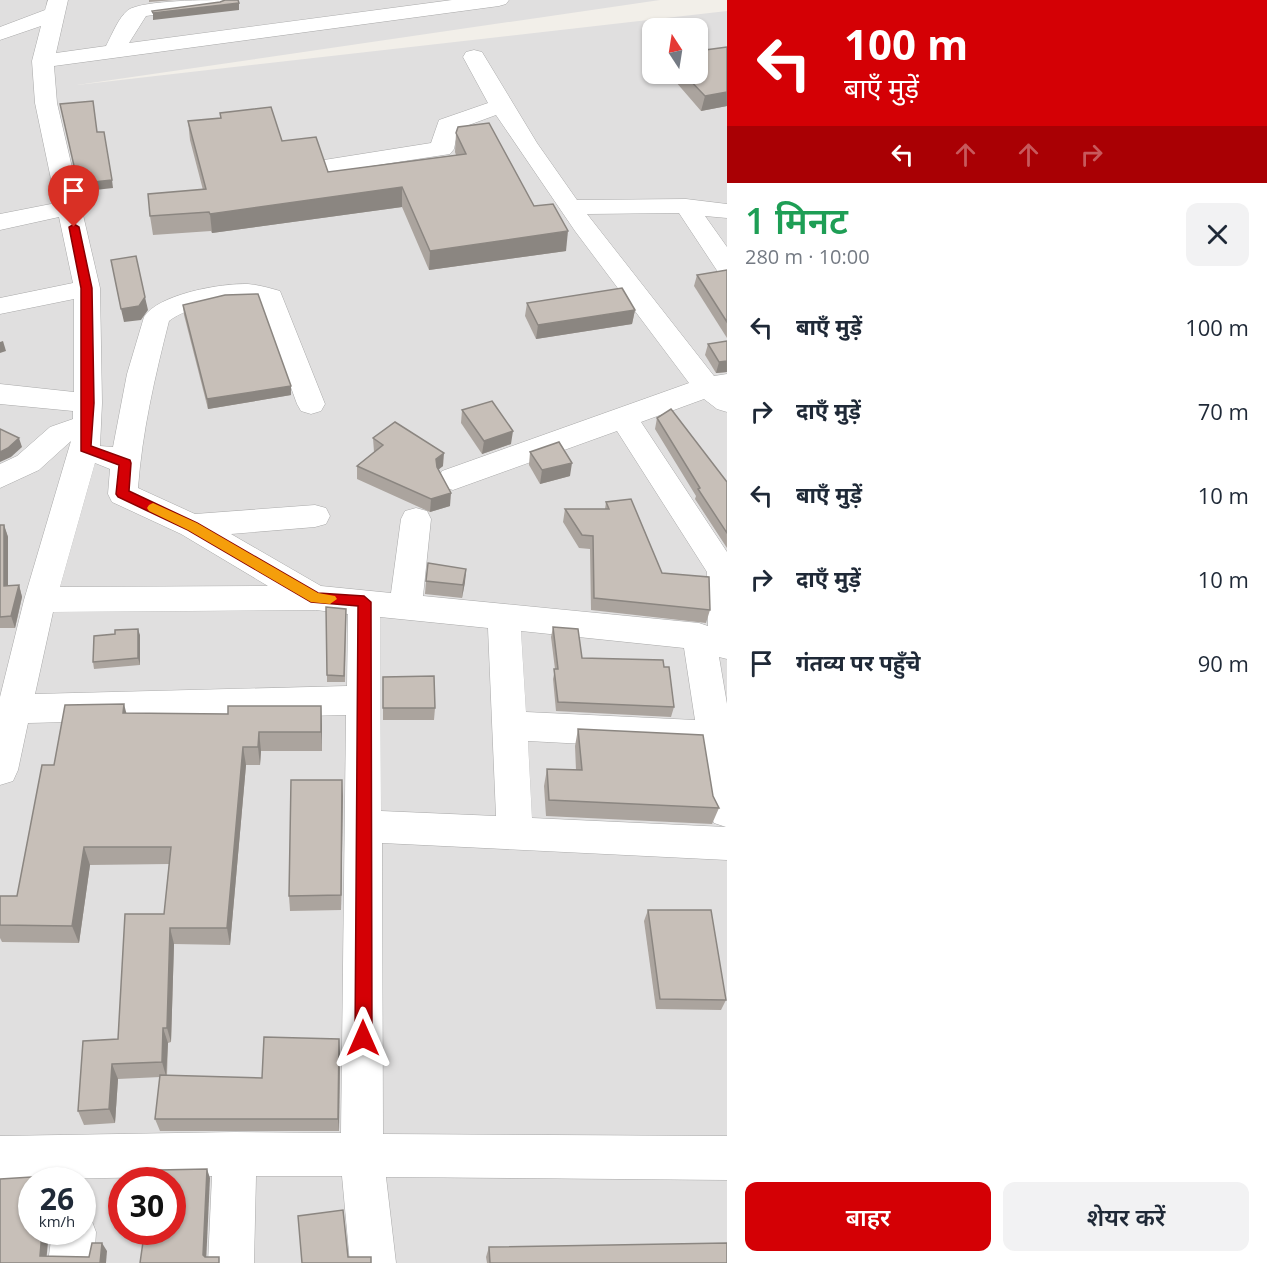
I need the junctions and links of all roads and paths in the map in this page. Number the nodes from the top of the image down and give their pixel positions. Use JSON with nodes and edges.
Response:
{"nodes":[{"id":1,"x":220,"y":0,"type":"edge"},
{"id":2,"x":499,"y":0,"type":"edge"},
{"id":3,"x":55,"y":7,"type":"edge"},
{"id":4,"x":0,"y":34,"type":"edge"},
{"id":5,"x":114,"y":51,"type":"junction"},
{"id":6,"x":474,"y":57,"type":"dead end"},
{"id":7,"x":43,"y":61,"type":"junction"},
{"id":8,"x":500,"y":106,"type":"junction"},
{"id":9,"x":332,"y":165,"type":"dead end"},
{"id":10,"x":686,"y":206,"type":"junction"},
{"id":11,"x":70,"y":207,"type":"junction"},
{"id":12,"x":572,"y":207,"type":"junction"},
{"id":13,"x":727,"y":211,"type":"edge"},
{"id":14,"x":0,"y":212,"type":"edge"},
{"id":15,"x":0,"y":222,"type":"edge"},
{"id":16,"x":727,"y":266,"type":"edge"},
{"id":17,"x":87,"y":288,"type":"junction"},
{"id":18,"x":0,"y":306,"type":"edge"},
{"id":19,"x":720,"y":391,"type":"edge"},
{"id":20,"x":0,"y":394,"type":"edge"},
{"id":21,"x":311,"y":404,"type":"dead end"},
{"id":22,"x":624,"y":419,"type":"junction"},
{"id":23,"x":86,"y":425,"type":"junction"},
{"id":24,"x":125,"y":463,"type":"junction"},
{"id":25,"x":0,"y":477,"type":"edge"},
{"id":26,"x":453,"y":479,"type":"dead end"},
{"id":27,"x":315,"y":516,"type":"dead end"},
{"id":28,"x":416,"y":519,"type":"dead end"},
{"id":29,"x":192,"y":526,"type":"junction"},
{"id":30,"x":725,"y":571,"type":"edge"},
{"id":31,"x":316,"y":598,"type":"junction"},
{"id":32,"x":40,"y":600,"type":"junction"},
{"id":33,"x":364,"y":602,"type":"junction"},
{"id":34,"x":406,"y":606,"type":"junction"},
{"id":35,"x":504,"y":617,"type":"junction"},
{"id":36,"x":717,"y":642,"type":"edge"},
{"id":37,"x":365,"y":700,"type":"junction"},
{"id":38,"x":15,"y":709,"type":"junction"},
{"id":39,"x":510,"y":726,"type":"junction"},
{"id":40,"x":713,"y":736,"type":"junction"},
{"id":41,"x":1,"y":759,"type":"edge"},
{"id":42,"x":727,"y":812,"type":"edge"},
{"id":43,"x":365,"y":826,"type":"junction"},
{"id":44,"x":515,"y":835,"type":"junction"},
{"id":45,"x":727,"y":844,"type":"edge"},
{"id":46,"x":235,"y":1154,"type":"junction"},
{"id":47,"x":362,"y":1155,"type":"junction"},
{"id":48,"x":0,"y":1158,"type":"edge"},
{"id":49,"x":727,"y":1158,"type":"edge"},
{"id":50,"x":74,"y":1167,"type":"edge"},
{"id":51,"x":93,"y":1167,"type":"edge"},
{"id":52,"x":72,"y":1245,"type":"edge"},
{"id":53,"x":70,"y":1263,"type":"edge"},
{"id":54,"x":231,"y":1263,"type":"edge"},
{"id":55,"x":373,"y":1263,"type":"edge"}],
"edges":[{"from":1,"to":5,"type":"street"},
{"from":2,"to":5,"type":"street"},
{"from":3,"to":4,"type":"street"},
{"from":3,"to":7,"type":"street"},
{"from":5,"to":7,"type":"street"},
{"from":6,"to":8,"type":"street"},
{"from":7,"to":11,"type":"street"},
{"from":8,"to":9,"type":"street"},
{"from":8,"to":12,"type":"street"},
{"from":10,"to":12,"type":"street"},
{"from":10,"to":13,"type":"street"},
{"from":10,"to":16,"type":"street"},
{"from":11,"to":15,"type":"street"},
{"from":11,"to":17,"type":"street"},
{"from":12,"to":19,"type":"street"},
{"from":14,"to":15,"type":"street"},
{"from":17,"to":18,"type":"street"},
{"from":17,"to":23,"type":"street"},
{"from":19,"to":22,"type":"street"},
{"from":20,"to":23,"type":"street"},
{"from":21,"to":24,"type":"street"},
{"from":22,"to":26,"type":"street"},
{"from":22,"to":30,"type":"street"},
{"from":23,"to":24,"type":"street"},
{"from":23,"to":25,"type":"street"},
{"from":23,"to":32,"type":"street"},
{"from":24,"to":29,"type":"street"},
{"from":27,"to":29,"type":"street"},
{"from":28,"to":34,"type":"street"},
{"from":29,"to":31,"type":"street"},
{"from":30,"to":36,"type":"street"},
{"from":31,"to":32,"type":"street"},
{"from":31,"to":33,"type":"street"},
{"from":32,"to":38,"type":"street"},
{"from":33,"to":34,"type":"street"},
{"from":33,"to":37,"type":"street"},
{"from":34,"to":35,"type":"street"},
{"from":35,"to":36,"type":"street"},
{"from":35,"to":39,"type":"street"},
{"from":36,"to":40,"type":"street"},
{"from":37,"to":38,"type":"street"},
{"from":37,"to":43,"type":"street"},
{"from":38,"to":41,"type":"street"},
{"from":39,"to":40,"type":"street"},
{"from":39,"to":44,"type":"street"},
{"from":40,"to":42,"type":"street"},
{"from":43,"to":44,"type":"street"},
{"from":43,"to":47,"type":"street"},
{"from":44,"to":45,"type":"street"},
{"from":46,"to":47,"type":"street"},
{"from":46,"to":51,"type":"street"},
{"from":46,"to":54,"type":"street"},
{"from":47,"to":49,"type":"street"},
{"from":47,"to":55,"type":"street"},
{"from":48,"to":50,"type":"street"},
{"from":52,"to":53,"type":"street"}]}
